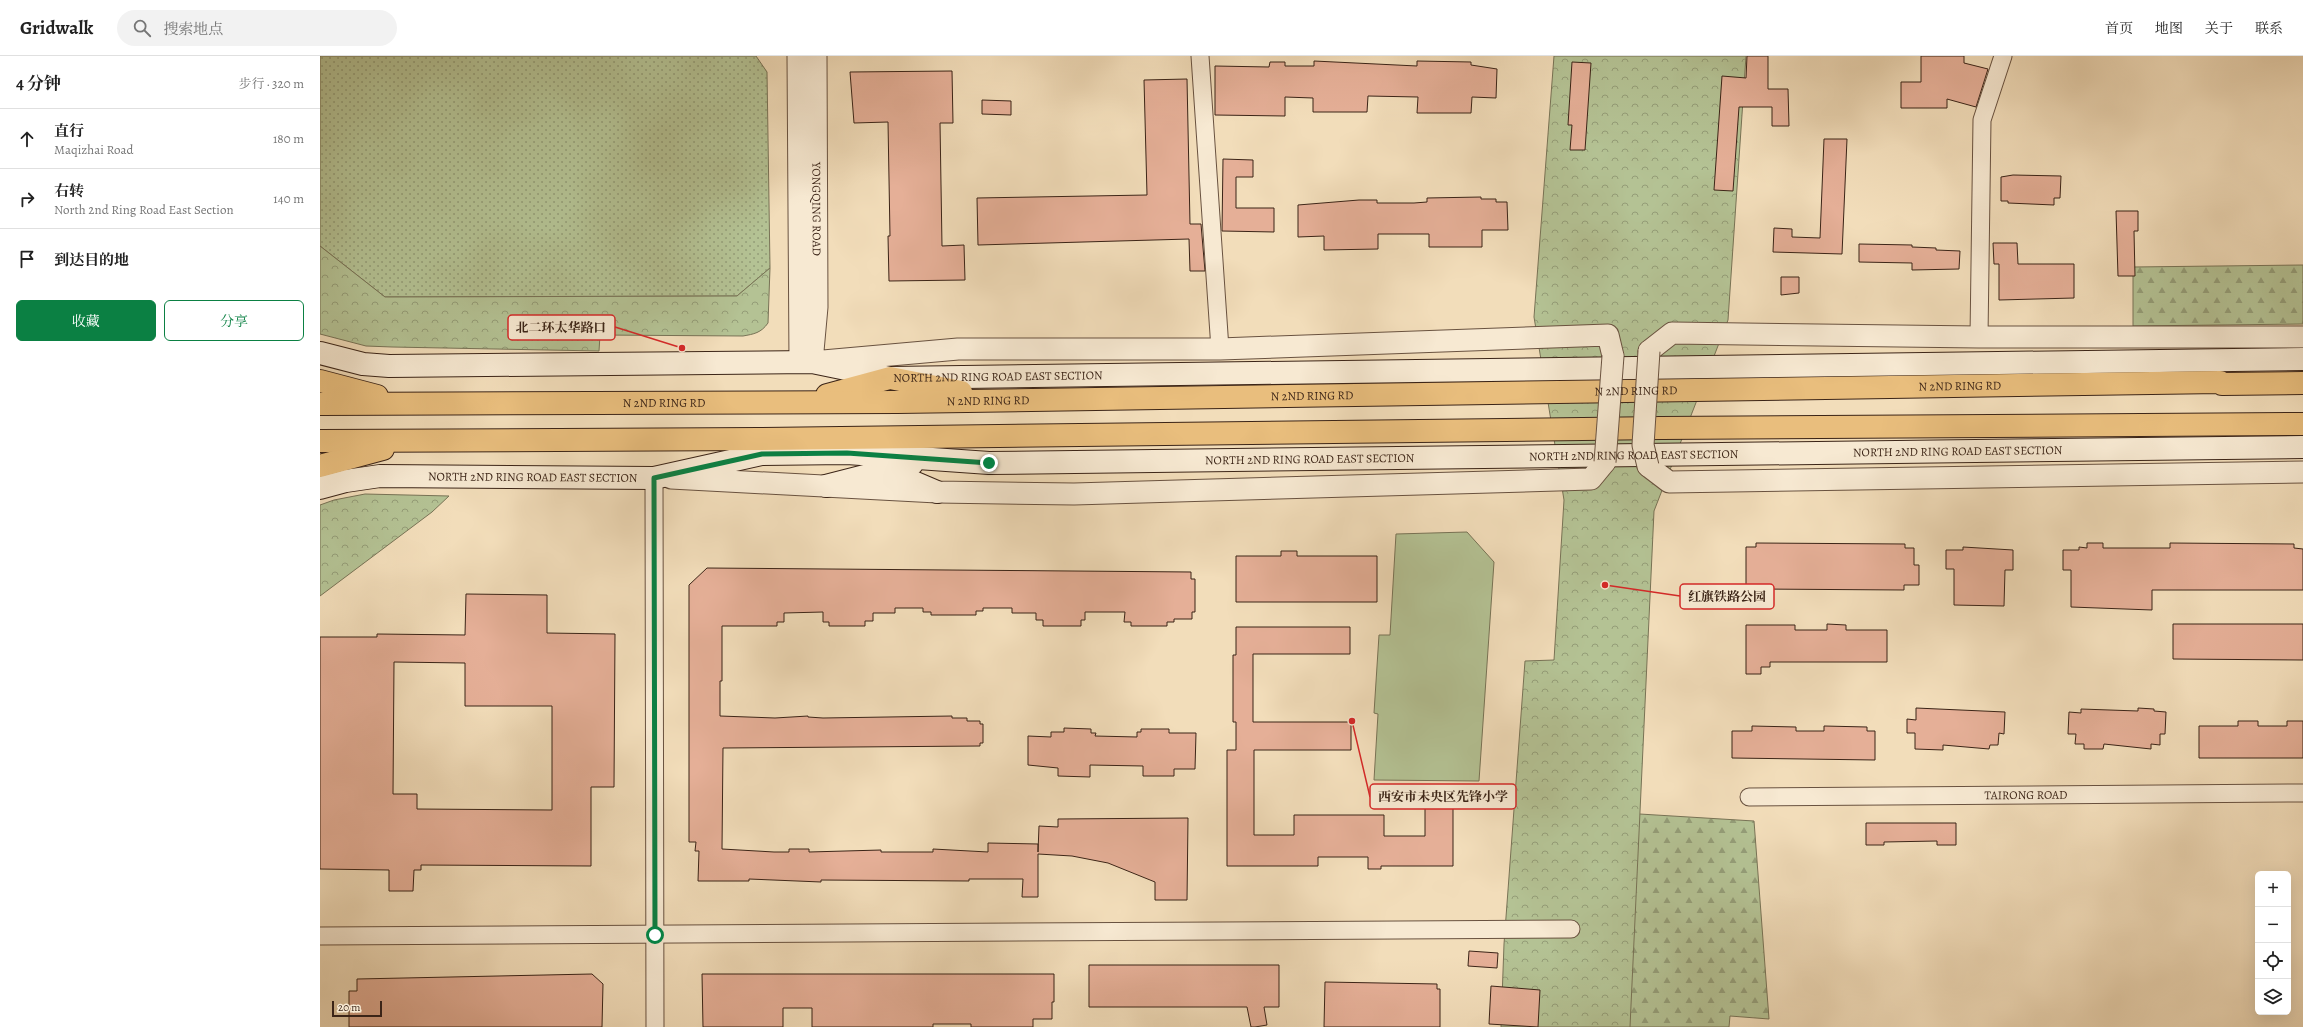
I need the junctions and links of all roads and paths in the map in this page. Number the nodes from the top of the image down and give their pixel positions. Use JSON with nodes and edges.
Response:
{"nodes":[{"id":1,"x":798,"y":56,"type":"edge"},
{"id":2,"x":816,"y":56,"type":"edge"},
{"id":3,"x":1200,"y":56,"type":"edge"},
{"id":4,"x":2002,"y":56,"type":"edge"},
{"id":5,"x":1979,"y":337,"type":"junction"},
{"id":6,"x":2303,"y":337,"type":"edge"},
{"id":7,"x":1220,"y":349,"type":"junction"},
{"id":8,"x":320,"y":353,"type":"edge"},
{"id":9,"x":2303,"y":358,"type":"edge"},
{"id":10,"x":806,"y":362,"type":"junction"},
{"id":11,"x":890,"y":378,"type":"junction"},
{"id":12,"x":320,"y":380,"type":"edge"},
{"id":13,"x":2303,"y":383,"type":"edge"},
{"id":14,"x":1001,"y":401,"type":"junction"},
{"id":15,"x":800,"y":402,"type":"junction"},
{"id":16,"x":320,"y":404,"type":"edge"},
{"id":17,"x":403,"y":404,"type":"junction"},
{"id":18,"x":2303,"y":424,"type":"edge"},
{"id":19,"x":803,"y":439,"type":"junction"},
{"id":20,"x":422,"y":440,"type":"junction"},
{"id":21,"x":320,"y":441,"type":"edge"},
{"id":22,"x":2303,"y":447,"type":"edge"},
{"id":23,"x":847,"y":453,"type":"junction"},
{"id":24,"x":762,"y":454,"type":"junction"},
{"id":25,"x":930,"y":459,"type":"junction"},
{"id":26,"x":320,"y":466,"type":"edge"},
{"id":27,"x":887,"y":470,"type":"junction"},
{"id":28,"x":2303,"y":472,"type":"edge"},
{"id":29,"x":654,"y":478,"type":"junction"},
{"id":30,"x":826,"y":486,"type":"junction"},
{"id":31,"x":320,"y":488,"type":"edge"},
{"id":32,"x":937,"y":492,"type":"junction"},
{"id":33,"x":2303,"y":793,"type":"edge"},
{"id":34,"x":1748,"y":797,"type":"dead end"},
{"id":35,"x":1571,"y":929,"type":"dead end"},
{"id":36,"x":655,"y":935,"type":"junction"},
{"id":37,"x":320,"y":936,"type":"edge"},
{"id":38,"x":655,"y":1027,"type":"edge"}],
"edges":[{"from":1,"to":10,"type":"street","name":"YONGQING ROAD"},
{"from":2,"to":10,"type":"street","name":"YONGQING ROAD"},
{"from":3,"to":7,"type":"street"},
{"from":4,"to":5,"type":"street"},
{"from":5,"to":6,"type":"street"},
{"from":5,"to":28,"type":"street","bridge":true},
{"from":7,"to":10,"type":"street"},
{"from":7,"to":32,"type":"street","bridge":true},
{"from":8,"to":10,"type":"main road","name":"NORTH 2ND RING ROAD EAST SECTION"},
{"from":9,"to":11,"type":"main road","name":"NORTH 2ND RING ROAD EAST SECTION"},
{"from":10,"to":11,"type":"main road","name":"NORTH 2ND RING ROAD EAST SECTION"},
{"from":11,"to":14,"type":"highway"},
{"from":11,"to":15,"type":"highway"},
{"from":12,"to":17,"type":"highway"},
{"from":13,"to":14,"type":"highway","name":"N 2ND RING RD"},
{"from":14,"to":15,"type":"highway","name":"N 2ND RING RD"},
{"from":15,"to":17,"type":"highway","name":"N 2ND RING RD"},
{"from":16,"to":17,"type":"highway","name":"N 2ND RING RD"},
{"from":18,"to":19,"type":"highway"},
{"from":19,"to":20,"type":"highway"},
{"from":19,"to":23,"type":"highway"},
{"from":19,"to":24,"type":"highway"},
{"from":20,"to":21,"type":"highway"},
{"from":20,"to":26,"type":"highway"},
{"from":22,"to":25,"type":"main road","name":"NORTH 2ND RING ROAD EAST SECTION"},
{"from":23,"to":24,"type":"main road","name":"NORTH 2ND RING ROAD EAST SECTION"},
{"from":23,"to":25,"type":"main road","name":"NORTH 2ND RING ROAD EAST SECTION"},
{"from":23,"to":27,"type":"main road"},
{"from":24,"to":29,"type":"main road","name":"NORTH 2ND RING ROAD EAST SECTION"},
{"from":25,"to":27,"type":"main road"},
{"from":27,"to":30,"type":"main road"},
{"from":27,"to":32,"type":"main road"},
{"from":29,"to":30,"type":"street"},
{"from":29,"to":31,"type":"main road","name":"NORTH 2ND RING ROAD EAST SECTION"},
{"from":29,"to":36,"type":"street"},
{"from":30,"to":32,"type":"street"},
{"from":33,"to":34,"type":"street","name":"TAIRONG ROAD"},
{"from":35,"to":36,"type":"street"},
{"from":36,"to":37,"type":"street"},
{"from":36,"to":38,"type":"street"}]}
